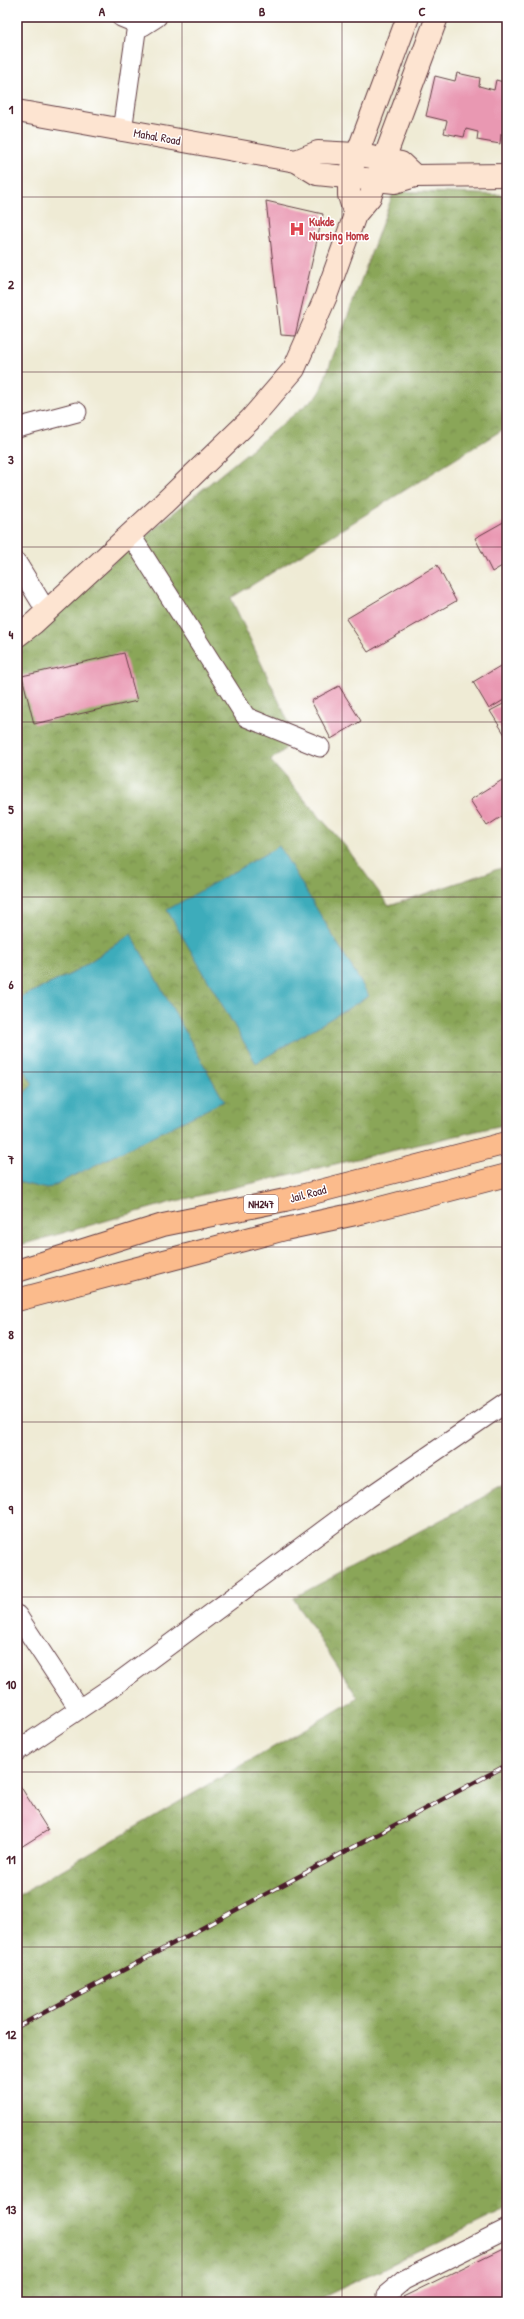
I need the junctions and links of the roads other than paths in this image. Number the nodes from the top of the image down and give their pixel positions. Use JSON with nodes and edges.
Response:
{"nodes":[{"id":1,"x":157,"y":17,"type":"edge"},
{"id":2,"x":408,"y":17,"type":"edge"},
{"id":3,"x":437,"y":17,"type":"edge"},
{"id":4,"x":132,"y":19,"type":"edge"},
{"id":5,"x":17,"y":111,"type":"edge"},
{"id":6,"x":122,"y":131,"type":"junction"},
{"id":7,"x":356,"y":154,"type":"junction"},
{"id":8,"x":384,"y":159,"type":"junction"},
{"id":9,"x":296,"y":161,"type":"junction"},
{"id":10,"x":507,"y":175,"type":"edge"},
{"id":11,"x":349,"y":176,"type":"junction"},
{"id":12,"x":415,"y":176,"type":"junction"},
{"id":13,"x":376,"y":180,"type":"junction"},
{"id":14,"x":355,"y":215,"type":"junction"},
{"id":15,"x":77,"y":412,"type":"dead end"},
{"id":16,"x":17,"y":428,"type":"edge"},
{"id":17,"x":130,"y":534,"type":"junction"},
{"id":18,"x":17,"y":563,"type":"edge"},
{"id":19,"x":46,"y":612,"type":"junction"},
{"id":20,"x":17,"y":636,"type":"edge"},
{"id":21,"x":320,"y":747,"type":"dead end"},
{"id":22,"x":507,"y":1143,"type":"edge"},
{"id":23,"x":507,"y":1175,"type":"edge"},
{"id":24,"x":17,"y":1271,"type":"edge"},
{"id":25,"x":17,"y":1300,"type":"edge"},
{"id":26,"x":507,"y":1402,"type":"edge"},
{"id":27,"x":17,"y":1615,"type":"edge"},
{"id":28,"x":79,"y":1709,"type":"junction"},
{"id":29,"x":17,"y":1751,"type":"edge"},
{"id":30,"x":507,"y":2229,"type":"edge"},
{"id":31,"x":383,"y":2300,"type":"edge"}],
"edges":[{"from":1,"to":4,"type":"street"},
{"from":2,"to":7,"type":"main road"},
{"from":3,"to":8,"type":"main road"},
{"from":4,"to":6,"type":"street"},
{"from":5,"to":6,"type":"main road","name":"Mahal Road"},
{"from":6,"to":9,"type":"main road","name":"Mahal Road"},
{"from":7,"to":8,"type":"main road"},
{"from":7,"to":9,"type":"main road"},
{"from":7,"to":11,"type":"main road"},
{"from":8,"to":12,"type":"main road"},
{"from":8,"to":13,"type":"main road"},
{"from":9,"to":11,"type":"main road","name":"Mahal Road"},
{"from":10,"to":12,"type":"main road","name":"Mahal Road"},
{"from":11,"to":13,"type":"main road","name":"Mahal Road"},
{"from":11,"to":14,"type":"main road"},
{"from":12,"to":13,"type":"main road","name":"Mahal Road"},
{"from":13,"to":14,"type":"main road"},
{"from":14,"to":17,"type":"main road"},
{"from":15,"to":16,"type":"street"},
{"from":17,"to":19,"type":"main road"},
{"from":17,"to":21,"type":"street"},
{"from":18,"to":19,"type":"street"},
{"from":19,"to":20,"type":"main road"},
{"from":22,"to":24,"type":"highway","name":"Jail Road","number":"NH247"},
{"from":23,"to":25,"type":"highway","number":"NH247"},
{"from":26,"to":28,"type":"street"},
{"from":27,"to":28,"type":"street"},
{"from":28,"to":29,"type":"street"},
{"from":30,"to":31,"type":"street"}]}
